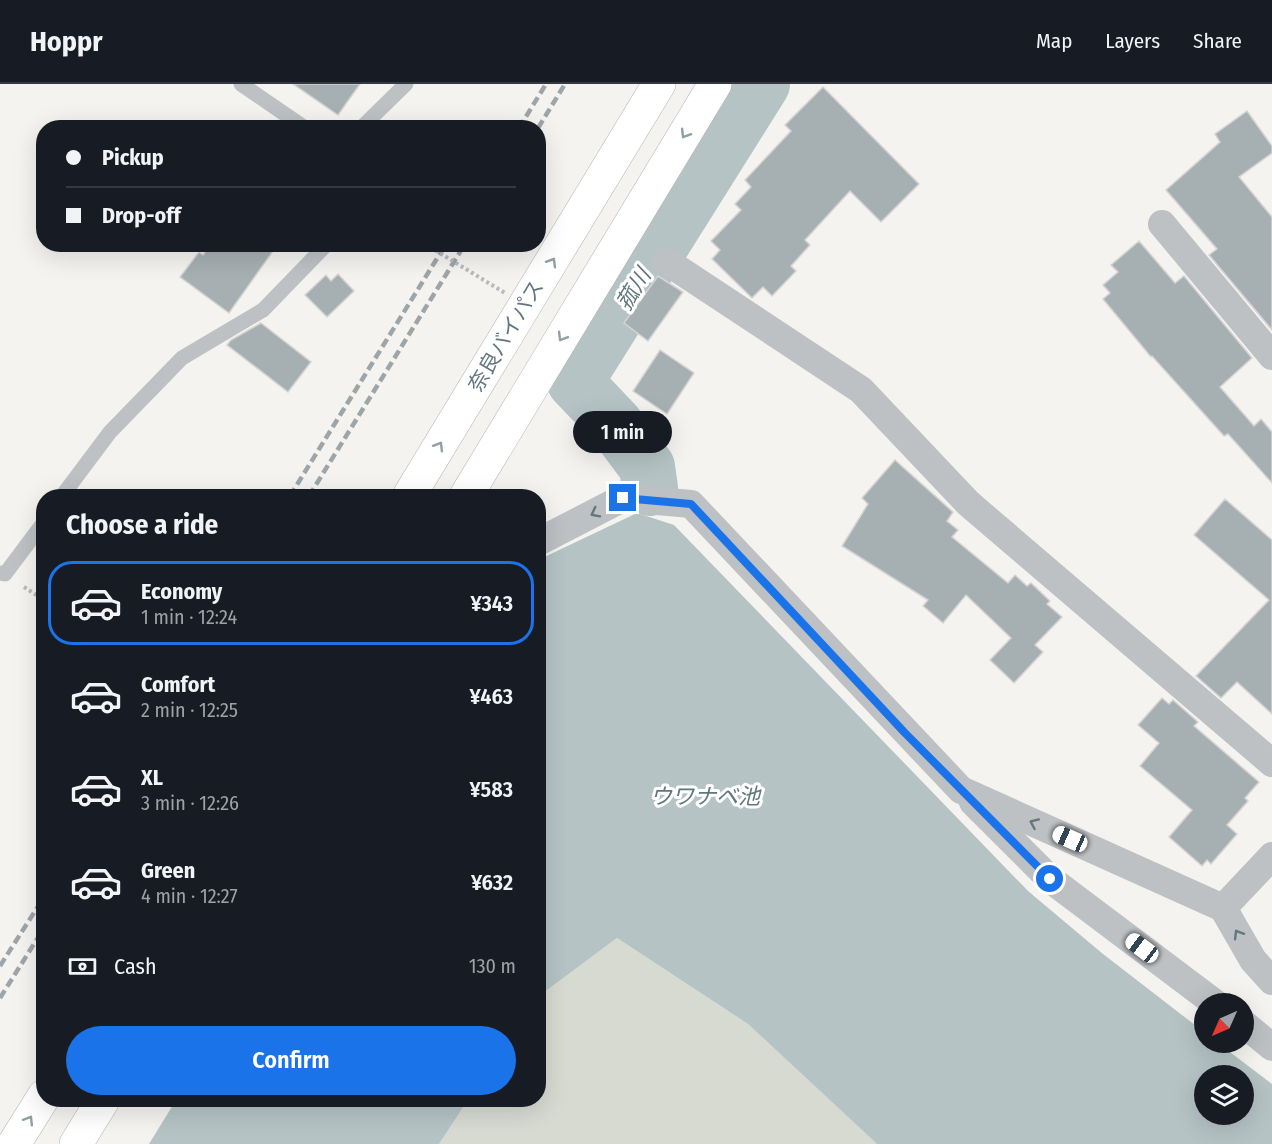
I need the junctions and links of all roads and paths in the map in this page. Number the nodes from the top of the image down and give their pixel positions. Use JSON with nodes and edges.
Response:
{"nodes":[{"id":1,"x":242,"y":84,"type":"edge"},
{"id":2,"x":406,"y":84,"type":"edge"},
{"id":3,"x":660,"y":84,"type":"edge"},
{"id":4,"x":715,"y":84,"type":"edge"},
{"id":5,"x":294,"y":120,"type":"edge"},
{"id":6,"x":369,"y":120,"type":"edge"},
{"id":7,"x":1162,"y":224,"type":"dead end"},
{"id":8,"x":319,"y":252,"type":"edge"},
{"id":9,"x":438,"y":252,"type":"edge"},
{"id":10,"x":666,"y":261,"type":"dead end"},
{"id":11,"x":505,"y":292,"type":"dead end"},
{"id":12,"x":1272,"y":356,"type":"edge"},
{"id":13,"x":67,"y":489,"type":"edge"},
{"id":14,"x":413,"y":489,"type":"edge"},
{"id":15,"x":470,"y":489,"type":"edge"},
{"id":16,"x":36,"y":533,"type":"edge"},
{"id":17,"x":546,"y":538,"type":"edge"},
{"id":18,"x":0,"y":573,"type":"edge"},
{"id":19,"x":1272,"y":763,"type":"edge"},
{"id":20,"x":961,"y":790,"type":"junction"},
{"id":21,"x":1272,"y":856,"type":"edge"},
{"id":22,"x":1223,"y":908,"type":"junction"},
{"id":23,"x":1272,"y":981,"type":"edge"},
{"id":24,"x":1201,"y":993,"type":"edge"},
{"id":25,"x":1254,"y":1032,"type":"edge"},
{"id":26,"x":1272,"y":1047,"type":"edge"},
{"id":27,"x":37,"y":1107,"type":"edge"},
{"id":28,"x":99,"y":1107,"type":"edge"},
{"id":29,"x":14,"y":1144,"type":"edge"},
{"id":30,"x":76,"y":1144,"type":"edge"}],
"edges":[{"from":1,"to":5,"type":"lane"},
{"from":2,"to":6,"type":"lane"},
{"from":14,"to":3,"type":"highway","name":"奈良バイパス","one_way":true},
{"from":4,"to":15,"type":"highway","one_way":true},
{"from":7,"to":12,"type":"street"},
{"from":8,"to":13,"type":"lane"},
{"from":9,"to":11,"type":"path","bridge":true},
{"from":10,"to":19,"type":"street"},
{"from":16,"to":18,"type":"lane"},
{"from":20,"to":17,"type":"street","one_way":true},
{"from":22,"to":20,"type":"street","one_way":true},
{"from":20,"to":24,"type":"street"},
{"from":21,"to":22,"type":"street"},
{"from":23,"to":22,"type":"street","one_way":true},
{"from":25,"to":26,"type":"street"},
{"from":29,"to":27,"type":"highway","one_way":true},
{"from":28,"to":30,"type":"highway"}]}
